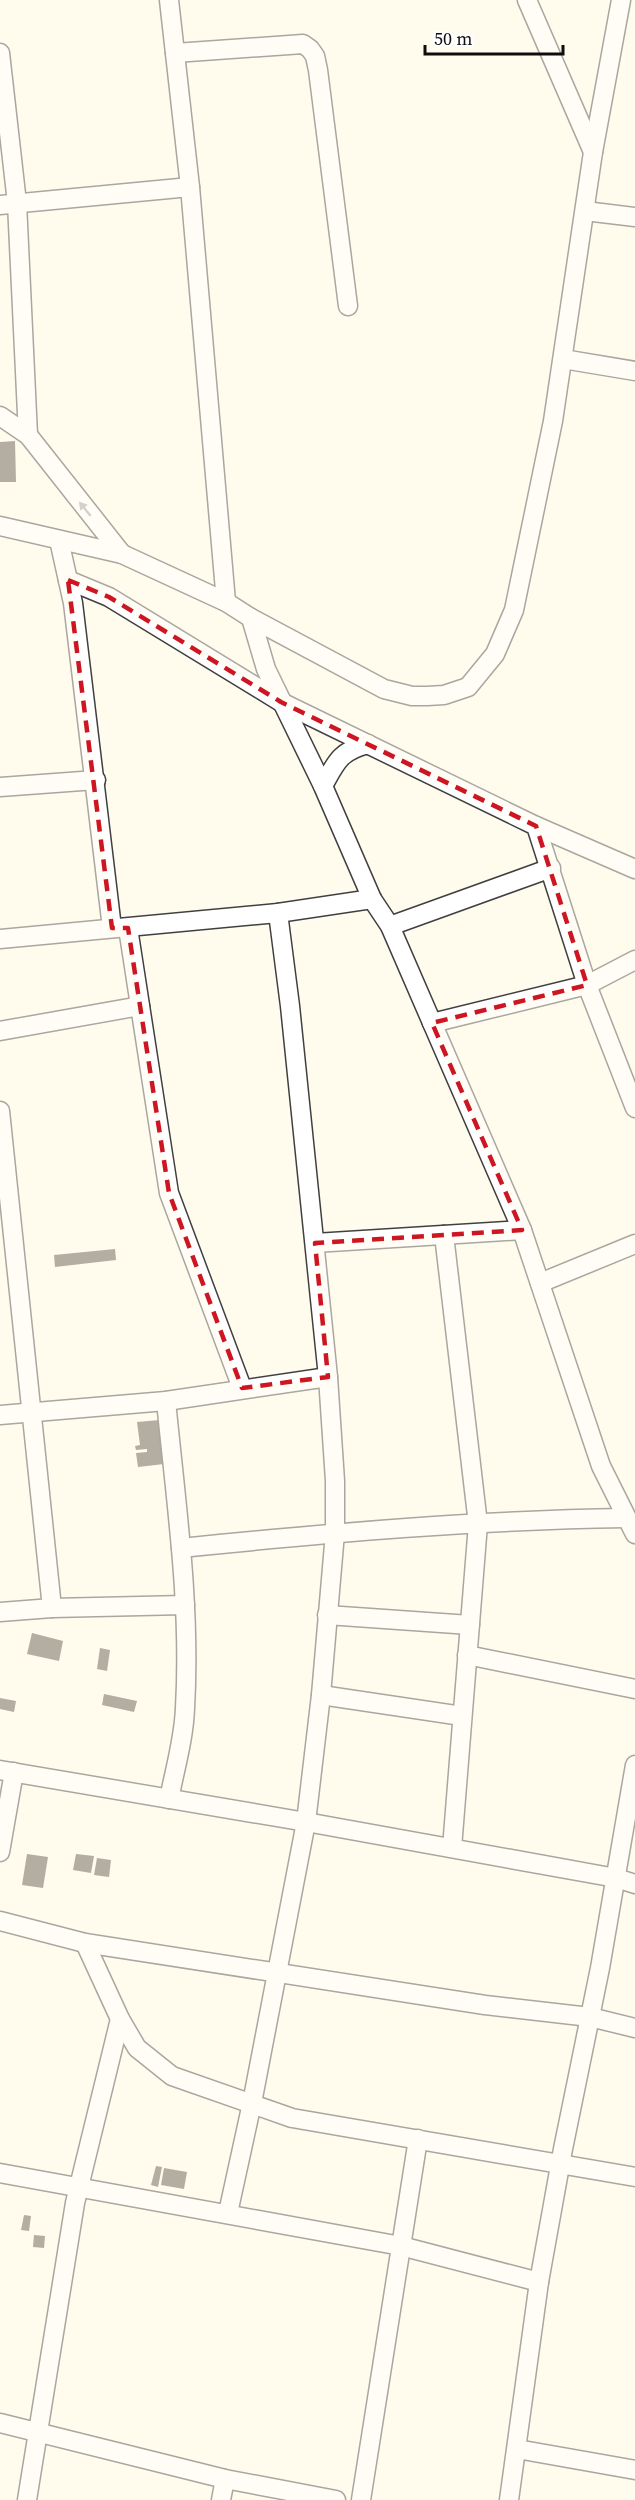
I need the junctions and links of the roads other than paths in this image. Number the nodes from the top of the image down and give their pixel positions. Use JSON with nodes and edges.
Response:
{"nodes":[{"id":1,"x":169,"y":0,"type":"edge"},
{"id":2,"x":527,"y":0,"type":"edge"},
{"id":3,"x":621,"y":0,"type":"edge"},
{"id":4,"x":0,"y":53,"type":"edge"},
{"id":5,"x":175,"y":53,"type":"junction"},
{"id":6,"x":593,"y":152,"type":"junction"},
{"id":7,"x":190,"y":187,"type":"junction"},
{"id":8,"x":9,"y":204,"type":"edge"},
{"id":9,"x":585,"y":211,"type":"junction"},
{"id":10,"x":635,"y":217,"type":"edge"},
{"id":11,"x":348,"y":306,"type":"dead end"},
{"id":12,"x":563,"y":359,"type":"junction"},
{"id":13,"x":635,"y":371,"type":"edge"},
{"id":14,"x":0,"y":416,"type":"edge"},
{"id":15,"x":28,"y":435,"type":"junction"},
{"id":16,"x":0,"y":526,"type":"edge"},
{"id":17,"x":59,"y":540,"type":"junction"},
{"id":18,"x":122,"y":554,"type":"junction"},
{"id":19,"x":68,"y":580,"type":"junction"},
{"id":20,"x":226,"y":602,"type":"junction"},
{"id":21,"x":251,"y":618,"type":"junction"},
{"id":22,"x":281,"y":702,"type":"junction"},
{"id":23,"x":368,"y":744,"type":"junction"},
{"id":24,"x":96,"y":780,"type":"junction"},
{"id":25,"x":323,"y":786,"type":"junction"},
{"id":26,"x":0,"y":788,"type":"edge"},
{"id":27,"x":536,"y":826,"type":"junction"},
{"id":28,"x":551,"y":868,"type":"junction"},
{"id":29,"x":635,"y":869,"type":"edge"},
{"id":30,"x":372,"y":899,"type":"junction"},
{"id":31,"x":278,"y":913,"type":"junction"},
{"id":32,"x":390,"y":926,"type":"junction"},
{"id":33,"x":120,"y":928,"type":"junction"},
{"id":34,"x":0,"y":939,"type":"edge"},
{"id":35,"x":635,"y":960,"type":"edge"},
{"id":36,"x":587,"y":985,"type":"junction"},
{"id":37,"x":140,"y":1006,"type":"junction"},
{"id":38,"x":432,"y":1023,"type":"junction"},
{"id":39,"x":0,"y":1032,"type":"edge"},
{"id":40,"x":635,"y":1108,"type":"edge"},
{"id":41,"x":0,"y":1111,"type":"edge"},
{"id":42,"x":522,"y":1230,"type":"junction"},
{"id":43,"x":444,"y":1235,"type":"junction"},
{"id":44,"x":315,"y":1243,"type":"junction"},
{"id":45,"x":635,"y":1244,"type":"edge"},
{"id":46,"x":540,"y":1283,"type":"junction"},
{"id":47,"x":328,"y":1377,"type":"junction"},
{"id":48,"x":242,"y":1388,"type":"junction"},
{"id":49,"x":166,"y":1401,"type":"junction"},
{"id":50,"x":33,"y":1412,"type":"junction"},
{"id":51,"x":0,"y":1415,"type":"edge"},
{"id":52,"x":478,"y":1524,"type":"junction"},
{"id":53,"x":630,"y":1526,"type":"edge"},
{"id":54,"x":335,"y":1533,"type":"junction"},
{"id":55,"x":181,"y":1548,"type":"junction"},
{"id":56,"x":184,"y":1605,"type":"junction"},
{"id":57,"x":52,"y":1608,"type":"junction"},
{"id":58,"x":0,"y":1612,"type":"edge"},
{"id":59,"x":327,"y":1615,"type":"junction"},
{"id":60,"x":470,"y":1625,"type":"junction"},
{"id":61,"x":467,"y":1655,"type":"junction"},
{"id":62,"x":635,"y":1689,"type":"edge"},
{"id":63,"x":321,"y":1695,"type":"junction"},
{"id":64,"x":462,"y":1716,"type":"junction"},
{"id":65,"x":635,"y":1765,"type":"edge"},
{"id":66,"x":7,"y":1771,"type":"edge"},
{"id":67,"x":170,"y":1799,"type":"junction"},
{"id":68,"x":306,"y":1822,"type":"junction"},
{"id":69,"x":452,"y":1848,"type":"junction"},
{"id":70,"x":0,"y":1852,"type":"edge"},
{"id":71,"x":616,"y":1878,"type":"junction"},
{"id":72,"x":635,"y":1884,"type":"edge"},
{"id":73,"x":0,"y":1921,"type":"edge"},
{"id":74,"x":85,"y":1943,"type":"junction"},
{"id":75,"x":276,"y":1972,"type":"junction"},
{"id":76,"x":590,"y":2017,"type":"junction"},
{"id":77,"x":120,"y":2019,"type":"junction"},
{"id":78,"x":635,"y":2028,"type":"edge"},
{"id":79,"x":252,"y":2103,"type":"junction"},
{"id":80,"x":418,"y":2139,"type":"junction"},
{"id":81,"x":561,"y":2164,"type":"junction"},
{"id":82,"x":0,"y":2173,"type":"edge"},
{"id":83,"x":635,"y":2177,"type":"edge"},
{"id":84,"x":79,"y":2186,"type":"junction"},
{"id":85,"x":228,"y":2213,"type":"junction"},
{"id":86,"x":401,"y":2246,"type":"junction"},
{"id":87,"x":539,"y":2282,"type":"junction"},
{"id":88,"x":0,"y":2423,"type":"edge"},
{"id":89,"x":38,"y":2433,"type":"junction"},
{"id":90,"x":517,"y":2449,"type":"junction"},
{"id":91,"x":635,"y":2470,"type":"edge"},
{"id":92,"x":225,"y":2479,"type":"junction"},
{"id":93,"x":27,"y":2500,"type":"edge"},
{"id":94,"x":221,"y":2500,"type":"edge"},
{"id":95,"x":336,"y":2500,"type":"edge"},
{"id":96,"x":361,"y":2500,"type":"edge"},
{"id":97,"x":509,"y":2500,"type":"edge"}],
"edges":[{"from":1,"to":5,"type":"street"},
{"from":2,"to":6,"type":"street"},
{"from":3,"to":6,"type":"street"},
{"from":4,"to":8,"type":"street"},
{"from":5,"to":7,"type":"street"},
{"from":5,"to":11,"type":"street"},
{"from":6,"to":9,"type":"street"},
{"from":7,"to":8,"type":"street"},
{"from":7,"to":20,"type":"street"},
{"from":8,"to":15,"type":"street"},
{"from":9,"to":10,"type":"street"},
{"from":9,"to":12,"type":"street"},
{"from":12,"to":13,"type":"street"},
{"from":12,"to":21,"type":"street"},
{"from":14,"to":15,"type":"street"},
{"from":18,"to":15,"type":"street","one_way":true},
{"from":16,"to":17,"type":"street"},
{"from":17,"to":18,"type":"street"},
{"from":17,"to":19,"type":"street"},
{"from":18,"to":20,"type":"street"},
{"from":19,"to":22,"type":"street"},
{"from":19,"to":24,"type":"street"},
{"from":20,"to":21,"type":"street"},
{"from":21,"to":22,"type":"street"},
{"from":22,"to":23,"type":"street"},
{"from":22,"to":25,"type":"street"},
{"from":23,"to":25,"type":"street"},
{"from":23,"to":27,"type":"street"},
{"from":24,"to":26,"type":"street"},
{"from":24,"to":33,"type":"street"},
{"from":25,"to":30,"type":"street"},
{"from":27,"to":28,"type":"street"},
{"from":27,"to":29,"type":"street"},
{"from":28,"to":32,"type":"street"},
{"from":28,"to":36,"type":"street"},
{"from":30,"to":31,"type":"street"},
{"from":30,"to":32,"type":"street"},
{"from":31,"to":33,"type":"street"},
{"from":31,"to":44,"type":"street"},
{"from":32,"to":38,"type":"street"},
{"from":33,"to":34,"type":"street"},
{"from":33,"to":37,"type":"street"},
{"from":35,"to":36,"type":"street"},
{"from":36,"to":38,"type":"street"},
{"from":36,"to":40,"type":"street"},
{"from":37,"to":39,"type":"street"},
{"from":37,"to":48,"type":"street"},
{"from":38,"to":42,"type":"street"},
{"from":41,"to":50,"type":"street"},
{"from":42,"to":43,"type":"street"},
{"from":42,"to":46,"type":"street"},
{"from":43,"to":44,"type":"street"},
{"from":43,"to":52,"type":"street"},
{"from":44,"to":47,"type":"street"},
{"from":45,"to":46,"type":"street"},
{"from":46,"to":53,"type":"street"},
{"from":47,"to":48,"type":"street"},
{"from":47,"to":54,"type":"street"},
{"from":48,"to":49,"type":"street"},
{"from":49,"to":50,"type":"street"},
{"from":49,"to":55,"type":"street"},
{"from":50,"to":51,"type":"street"},
{"from":50,"to":57,"type":"street"},
{"from":52,"to":53,"type":"street"},
{"from":52,"to":54,"type":"street"},
{"from":52,"to":60,"type":"street"},
{"from":54,"to":55,"type":"street"},
{"from":54,"to":59,"type":"street"},
{"from":55,"to":56,"type":"street"},
{"from":56,"to":57,"type":"street"},
{"from":56,"to":67,"type":"street"},
{"from":57,"to":58,"type":"street"},
{"from":59,"to":60,"type":"street"},
{"from":59,"to":63,"type":"street"},
{"from":60,"to":61,"type":"street"},
{"from":61,"to":62,"type":"street"},
{"from":61,"to":64,"type":"street"},
{"from":63,"to":64,"type":"street"},
{"from":63,"to":68,"type":"street"},
{"from":64,"to":69,"type":"street"},
{"from":65,"to":71,"type":"street"},
{"from":66,"to":67,"type":"street"},
{"from":66,"to":70,"type":"street"},
{"from":67,"to":68,"type":"street"},
{"from":68,"to":69,"type":"street"},
{"from":68,"to":75,"type":"street"},
{"from":69,"to":71,"type":"street"},
{"from":71,"to":72,"type":"street"},
{"from":71,"to":76,"type":"street"},
{"from":73,"to":74,"type":"street"},
{"from":74,"to":75,"type":"street"},
{"from":74,"to":77,"type":"street"},
{"from":75,"to":76,"type":"street"},
{"from":75,"to":79,"type":"street"},
{"from":76,"to":78,"type":"street"},
{"from":76,"to":81,"type":"street"},
{"from":77,"to":79,"type":"street"},
{"from":77,"to":84,"type":"street"},
{"from":79,"to":80,"type":"street"},
{"from":79,"to":85,"type":"street"},
{"from":80,"to":81,"type":"street"},
{"from":80,"to":86,"type":"street"},
{"from":81,"to":83,"type":"street"},
{"from":81,"to":87,"type":"street"},
{"from":82,"to":84,"type":"street"},
{"from":84,"to":85,"type":"street"},
{"from":84,"to":89,"type":"street"},
{"from":85,"to":86,"type":"street"},
{"from":86,"to":87,"type":"street"},
{"from":86,"to":96,"type":"street"},
{"from":87,"to":90,"type":"street"},
{"from":88,"to":89,"type":"street"},
{"from":89,"to":92,"type":"street"},
{"from":89,"to":93,"type":"street"},
{"from":90,"to":91,"type":"street"},
{"from":90,"to":97,"type":"street"},
{"from":92,"to":94,"type":"street"},
{"from":92,"to":95,"type":"street"}]}
